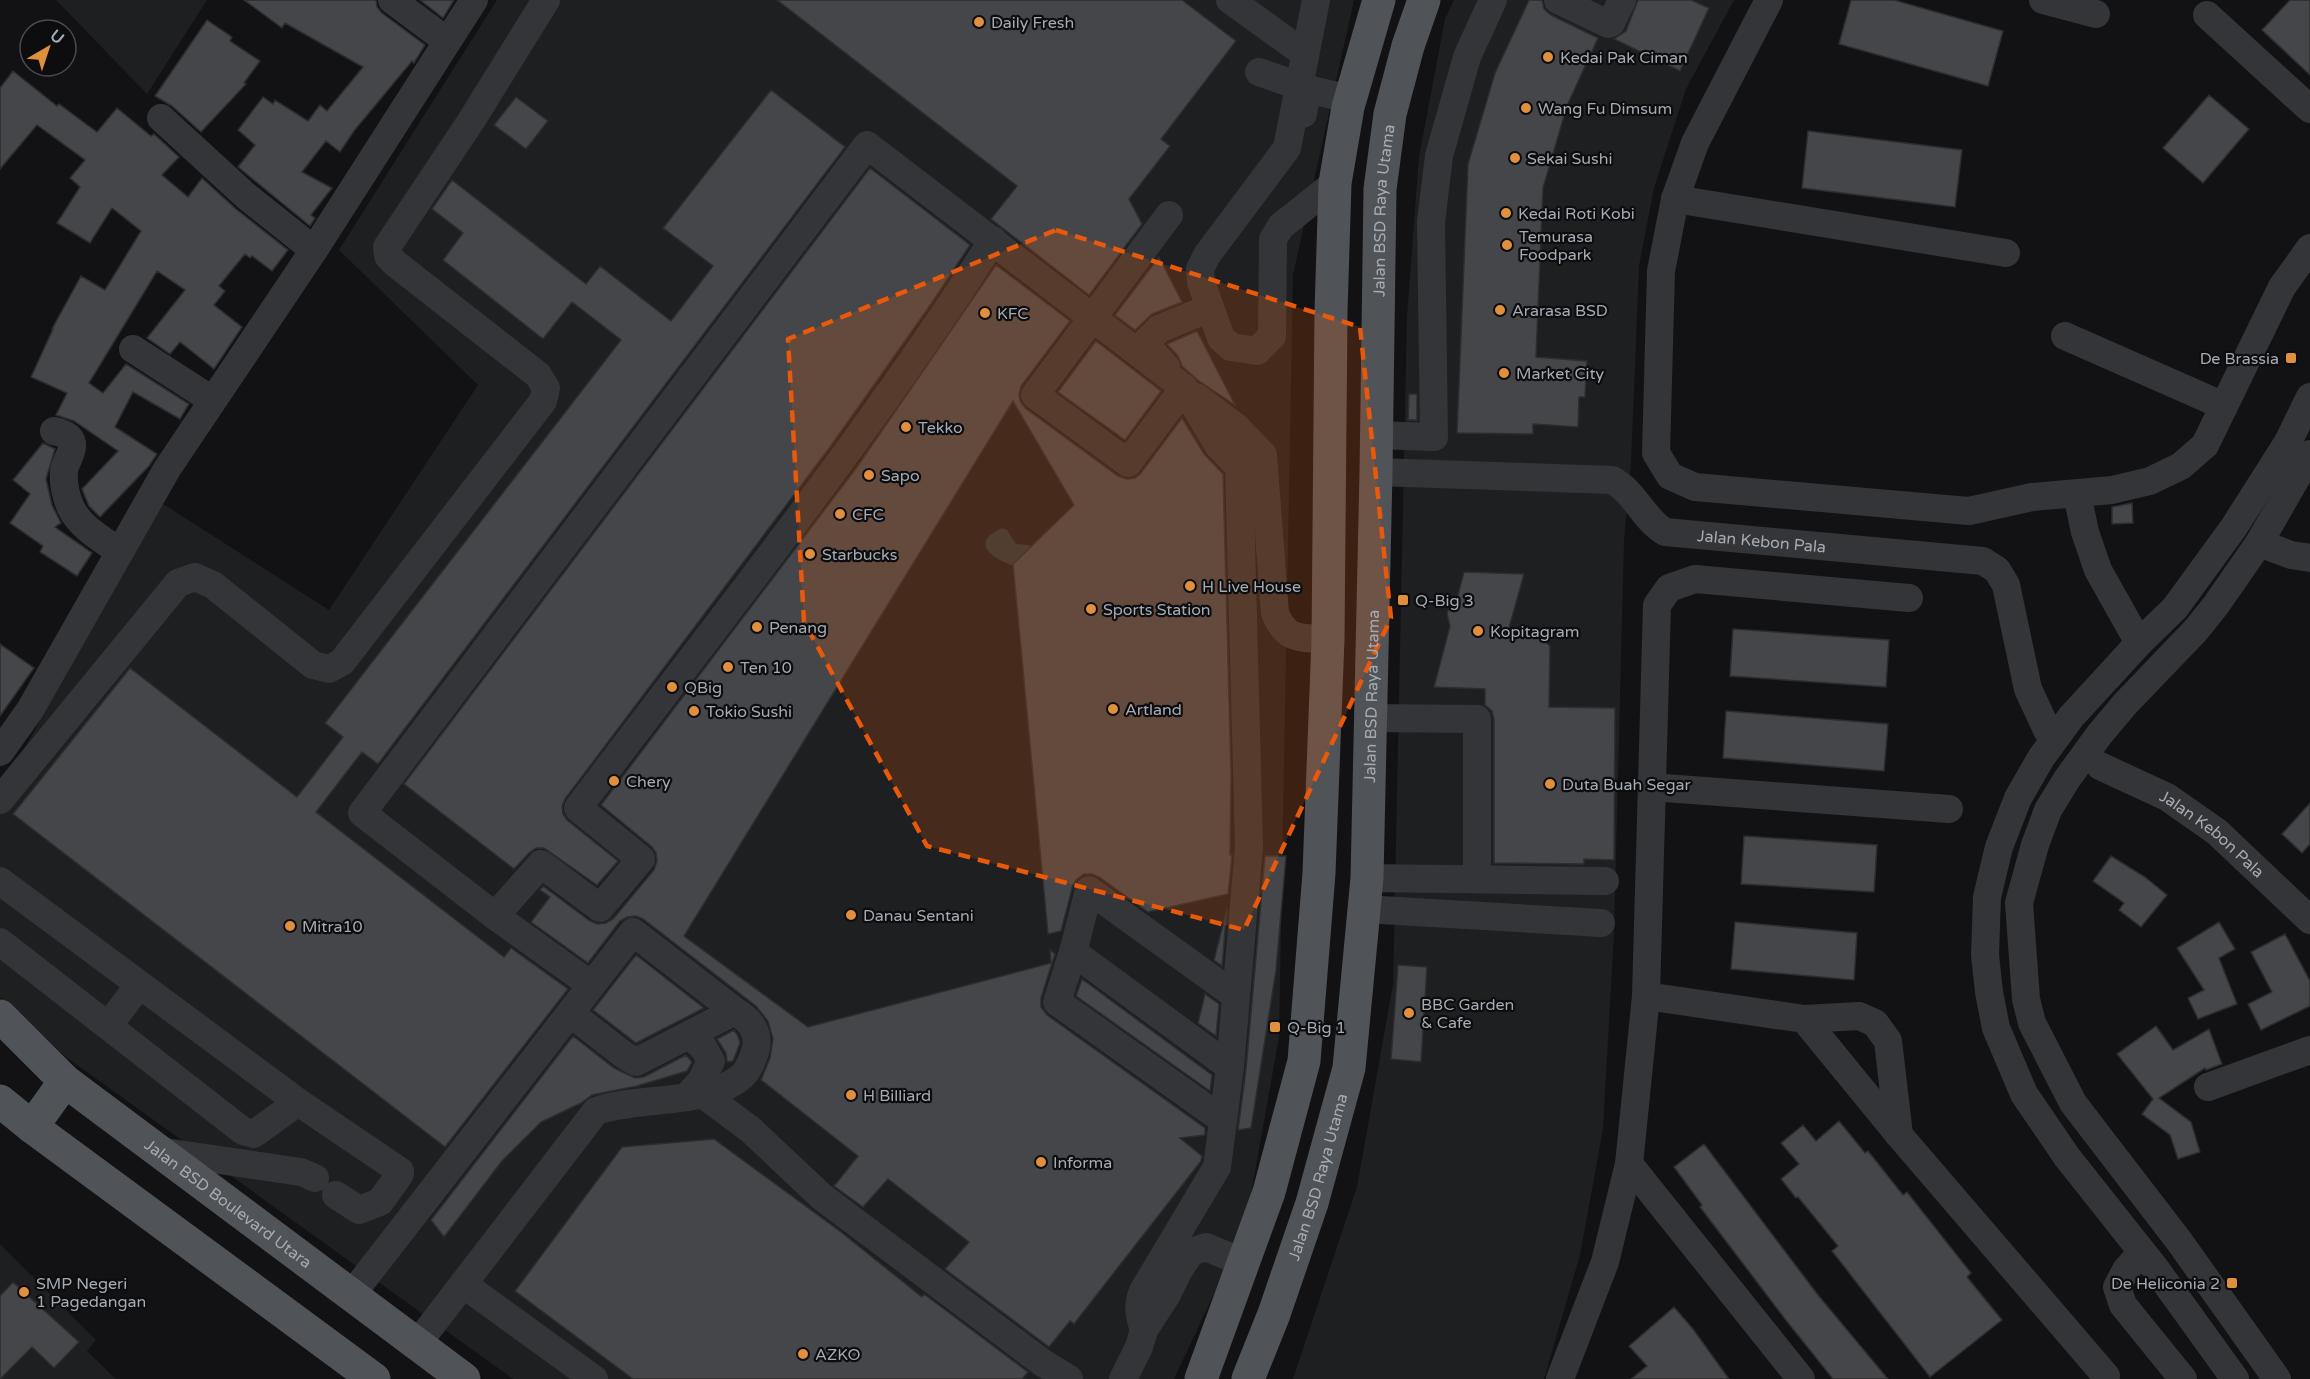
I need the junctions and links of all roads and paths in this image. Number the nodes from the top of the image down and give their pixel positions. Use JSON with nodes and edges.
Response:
{"nodes":[{"id":1,"x":392,"y":0,"type":"edge"},
{"id":2,"x":474,"y":0,"type":"edge"},
{"id":3,"x":546,"y":0,"type":"edge"},
{"id":4,"x":1230,"y":0,"type":"edge"},
{"id":5,"x":1316,"y":0,"type":"edge"},
{"id":6,"x":1379,"y":0,"type":"edge"},
{"id":7,"x":1424,"y":0,"type":"edge"},
{"id":8,"x":1493,"y":0,"type":"edge"},
{"id":9,"x":1558,"y":0,"type":"edge"},
{"id":10,"x":1622,"y":0,"type":"edge"},
{"id":11,"x":1769,"y":0,"type":"edge"},
{"id":12,"x":2043,"y":0,"type":"edge"},
{"id":13,"x":2096,"y":14,"type":"dead end"},
{"id":14,"x":2207,"y":15,"type":"dead end"},
{"id":15,"x":447,"y":41,"type":"junction"},
{"id":16,"x":1305,"y":54,"type":"junction"},
{"id":17,"x":1259,"y":72,"type":"dead end"},
{"id":18,"x":1299,"y":86,"type":"junction"},
{"id":19,"x":1350,"y":99,"type":"junction"},
{"id":20,"x":2310,"y":109,"type":"edge"},
{"id":21,"x":160,"y":118,"type":"dead end"},
{"id":22,"x":1335,"y":183,"type":"junction"},
{"id":23,"x":1675,"y":200,"type":"junction"},
{"id":24,"x":1169,"y":216,"type":"dead end"},
{"id":25,"x":993,"y":240,"type":"junction"},
{"id":26,"x":2310,"y":248,"type":"edge"},
{"id":27,"x":314,"y":250,"type":"junction"},
{"id":28,"x":2006,"y":253,"type":"dead end"},
{"id":29,"x":1220,"y":256,"type":"dead end"},
{"id":30,"x":1210,"y":308,"type":"junction"},
{"id":31,"x":1377,"y":309,"type":"junction"},
{"id":32,"x":1331,"y":312,"type":"junction"},
{"id":33,"x":1093,"y":317,"type":"junction"},
{"id":34,"x":2065,"y":336,"type":"dead end"},
{"id":35,"x":133,"y":349,"type":"dead end"},
{"id":36,"x":1184,"y":388,"type":"junction"},
{"id":37,"x":2310,"y":397,"type":"edge"},
{"id":38,"x":212,"y":400,"type":"junction"},
{"id":39,"x":2224,"y":406,"type":"junction"},
{"id":40,"x":54,"y":431,"type":"dead end"},
{"id":41,"x":1376,"y":435,"type":"junction"},
{"id":42,"x":2310,"y":454,"type":"edge"},
{"id":43,"x":1376,"y":472,"type":"junction"},
{"id":44,"x":2077,"y":494,"type":"junction"},
{"id":45,"x":2259,"y":543,"type":"junction"},
{"id":46,"x":120,"y":552,"type":"junction"},
{"id":47,"x":2310,"y":558,"type":"edge"},
{"id":48,"x":1909,"y":598,"type":"dead end"},
{"id":49,"x":1328,"y":639,"type":"junction"},
{"id":50,"x":2139,"y":643,"type":"junction"},
{"id":51,"x":1371,"y":718,"type":"junction"},
{"id":52,"x":2047,"y":730,"type":"dead end"},
{"id":53,"x":0,"y":752,"type":"edge"},
{"id":54,"x":2100,"y":766,"type":"dead end"},
{"id":55,"x":1651,"y":787,"type":"junction"},
{"id":56,"x":0,"y":800,"type":"edge"},
{"id":57,"x":1949,"y":809,"type":"dead end"},
{"id":58,"x":1477,"y":879,"type":"junction"},
{"id":59,"x":0,"y":881,"type":"edge"},
{"id":60,"x":1605,"y":881,"type":"dead end"},
{"id":61,"x":1365,"y":894,"type":"junction"},
{"id":62,"x":1987,"y":897,"type":"junction"},
{"id":63,"x":2019,"y":903,"type":"junction"},
{"id":64,"x":495,"y":916,"type":"junction"},
{"id":65,"x":2310,"y":920,"type":"edge"},
{"id":66,"x":1601,"y":923,"type":"dead end"},
{"id":67,"x":0,"y":942,"type":"edge"},
{"id":68,"x":1073,"y":952,"type":"junction"},
{"id":69,"x":140,"y":985,"type":"junction"},
{"id":70,"x":591,"y":985,"type":"junction"},
{"id":71,"x":1236,"y":996,"type":"junction"},
{"id":72,"x":1646,"y":996,"type":"junction"},
{"id":73,"x":735,"y":1011,"type":"junction"},
{"id":74,"x":570,"y":1013,"type":"junction"},
{"id":75,"x":0,"y":1016,"type":"edge"},
{"id":76,"x":1804,"y":1019,"type":"junction"},
{"id":77,"x":108,"y":1026,"type":"junction"},
{"id":78,"x":689,"y":1035,"type":"junction"},
{"id":79,"x":2310,"y":1050,"type":"edge"},
{"id":80,"x":1230,"y":1067,"type":"junction"},
{"id":81,"x":65,"y":1081,"type":"junction"},
{"id":82,"x":2208,"y":1087,"type":"dead end"},
{"id":83,"x":696,"y":1096,"type":"junction"},
{"id":84,"x":0,"y":1101,"type":"edge"},
{"id":85,"x":298,"y":1102,"type":"junction"},
{"id":86,"x":1223,"y":1120,"type":"junction"},
{"id":87,"x":32,"y":1127,"type":"junction"},
{"id":88,"x":1899,"y":1134,"type":"junction"},
{"id":89,"x":158,"y":1150,"type":"junction"},
{"id":90,"x":1629,"y":1164,"type":"junction"},
{"id":91,"x":380,"y":1202,"type":"junction"},
{"id":92,"x":401,"y":1231,"type":"junction"},
{"id":93,"x":2142,"y":1252,"type":"junction"},
{"id":94,"x":1244,"y":1263,"type":"junction"},
{"id":95,"x":464,"y":1284,"type":"junction"},
{"id":96,"x":352,"y":1294,"type":"junction"},
{"id":97,"x":1144,"y":1330,"type":"junction"},
{"id":98,"x":417,"y":1344,"type":"junction"},
{"id":99,"x":2106,"y":1378,"type":"edge"},
{"id":100,"x":374,"y":1379,"type":"edge"},
{"id":101,"x":464,"y":1379,"type":"edge"},
{"id":102,"x":594,"y":1379,"type":"edge"},
{"id":103,"x":1069,"y":1379,"type":"edge"},
{"id":104,"x":1123,"y":1379,"type":"edge"},
{"id":105,"x":1201,"y":1379,"type":"edge"},
{"id":106,"x":1248,"y":1379,"type":"edge"},
{"id":107,"x":1560,"y":1379,"type":"edge"},
{"id":108,"x":1801,"y":1379,"type":"edge"},
{"id":109,"x":2183,"y":1379,"type":"edge"},
{"id":110,"x":2235,"y":1379,"type":"edge"},
{"id":111,"x":2277,"y":1379,"type":"edge"}],
"edges":[{"from":1,"to":15,"type":"street"},
{"from":2,"to":15,"type":"street"},
{"from":3,"to":56,"type":"street"},
{"from":4,"to":16,"type":"street"},
{"from":5,"to":16,"type":"street"},
{"from":6,"to":19,"type":"main road"},
{"from":7,"to":31,"type":"main road","name":"Jalan BSD Raya Utama"},
{"from":8,"to":41,"type":"street"},
{"from":9,"to":10,"type":"street"},
{"from":11,"to":23,"type":"street"},
{"from":12,"to":13,"type":"street"},
{"from":14,"to":20,"type":"street"},
{"from":15,"to":27,"type":"street"},
{"from":16,"to":18,"type":"street"},
{"from":17,"to":18,"type":"street"},
{"from":18,"to":30,"type":"street"},
{"from":19,"to":22,"type":"main road"},
{"from":19,"to":29,"type":"street"},
{"from":21,"to":27,"type":"street"},
{"from":22,"to":30,"type":"street"},
{"from":22,"to":32,"type":"main road"},
{"from":23,"to":28,"type":"street"},
{"from":23,"to":44,"type":"street"},
{"from":24,"to":33,"type":"street"},
{"from":25,"to":33,"type":"street"},
{"from":25,"to":64,"type":"street"},
{"from":25,"to":64,"type":"street"},
{"from":26,"to":39,"type":"street"},
{"from":27,"to":38,"type":"street"},
{"from":30,"to":36,"type":"street"},
{"from":31,"to":32,"type":"main road"},
{"from":31,"to":41,"type":"main road","name":"Jalan BSD Raya Utama"},
{"from":32,"to":49,"type":"main road"},
{"from":33,"to":36,"type":"street"},
{"from":33,"to":36,"type":"street"},
{"from":34,"to":39,"type":"street"},
{"from":35,"to":38,"type":"street"},
{"from":36,"to":49,"type":"street"},
{"from":36,"to":71,"type":"street"},
{"from":37,"to":50,"type":"street"},
{"from":38,"to":46,"type":"street"},
{"from":39,"to":44,"type":"street"},
{"from":40,"to":46,"type":"street"},
{"from":41,"to":43,"type":"main road","name":"Jalan BSD Raya Utama"},
{"from":42,"to":45,"type":"street"},
{"from":43,"to":51,"type":"main road","name":"Jalan BSD Raya Utama"},
{"from":43,"to":52,"type":"street","name":"Jalan Kebon Pala"},
{"from":44,"to":50,"type":"street"},
{"from":45,"to":47,"type":"street"},
{"from":45,"to":63,"type":"street"},
{"from":46,"to":53,"type":"street"},
{"from":48,"to":55,"type":"street"},
{"from":49,"to":94,"type":"main road"},
{"from":50,"to":62,"type":"street"},
{"from":51,"to":58,"type":"street"},
{"from":51,"to":61,"type":"main road","name":"Jalan BSD Raya Utama"},
{"from":54,"to":65,"type":"street","name":"Jalan Kebon Pala"},
{"from":55,"to":57,"type":"street"},
{"from":55,"to":72,"type":"street"},
{"from":58,"to":60,"type":"street"},
{"from":58,"to":61,"type":"street"},
{"from":59,"to":69,"type":"street"},
{"from":61,"to":66,"type":"street"},
{"from":61,"to":106,"type":"main road","name":"Jalan BSD Raya Utama"},
{"from":62,"to":63,"type":"street"},
{"from":62,"to":93,"type":"street"},
{"from":63,"to":111,"type":"street"},
{"from":64,"to":70,"type":"street"},
{"from":67,"to":77,"type":"street"},
{"from":68,"to":71,"type":"street"},
{"from":68,"to":80,"type":"street"},
{"from":68,"to":86,"type":"street"},
{"from":69,"to":77,"type":"street"},
{"from":69,"to":85,"type":"street"},
{"from":70,"to":73,"type":"street"},
{"from":70,"to":74,"type":"street"},
{"from":71,"to":80,"type":"street"},
{"from":72,"to":76,"type":"street"},
{"from":72,"to":90,"type":"street"},
{"from":73,"to":78,"type":"street"},
{"from":73,"to":83,"type":"street"},
{"from":74,"to":78,"type":"street"},
{"from":74,"to":92,"type":"street"},
{"from":75,"to":81,"type":"main road","name":"Jalan BSD Boulevard Utara"},
{"from":76,"to":88,"type":"street"},
{"from":76,"to":88,"type":"street"},
{"from":77,"to":85,"type":"street"},
{"from":78,"to":83,"type":"street"},
{"from":79,"to":82,"type":"street"},
{"from":80,"to":86,"type":"street"},
{"from":81,"to":87,"type":"main road"},
{"from":81,"to":89,"type":"main road","name":"Jalan BSD Boulevard Utara"},
{"from":83,"to":95,"type":"street"},
{"from":83,"to":103,"type":"street"},
{"from":84,"to":87,"type":"main road"},
{"from":85,"to":91,"type":"street"},
{"from":86,"to":97,"type":"street"},
{"from":87,"to":100,"type":"main road"},
{"from":88,"to":99,"type":"street"},
{"from":89,"to":91,"type":"street"},
{"from":89,"to":96,"type":"main road","name":"Jalan BSD Boulevard Utara"},
{"from":90,"to":107,"type":"street"},
{"from":90,"to":108,"type":"street"},
{"from":91,"to":92,"type":"street"},
{"from":92,"to":96,"type":"street"},
{"from":93,"to":109,"type":"street"},
{"from":93,"to":110,"type":"street"},
{"from":94,"to":97,"type":"street"},
{"from":94,"to":105,"type":"main road"},
{"from":95,"to":98,"type":"street"},
{"from":95,"to":102,"type":"street"},
{"from":96,"to":98,"type":"main road","name":"Jalan BSD Boulevard Utara"},
{"from":97,"to":104,"type":"street"},
{"from":98,"to":101,"type":"main road","name":"Jalan BSD Boulevard Utara"}]}
